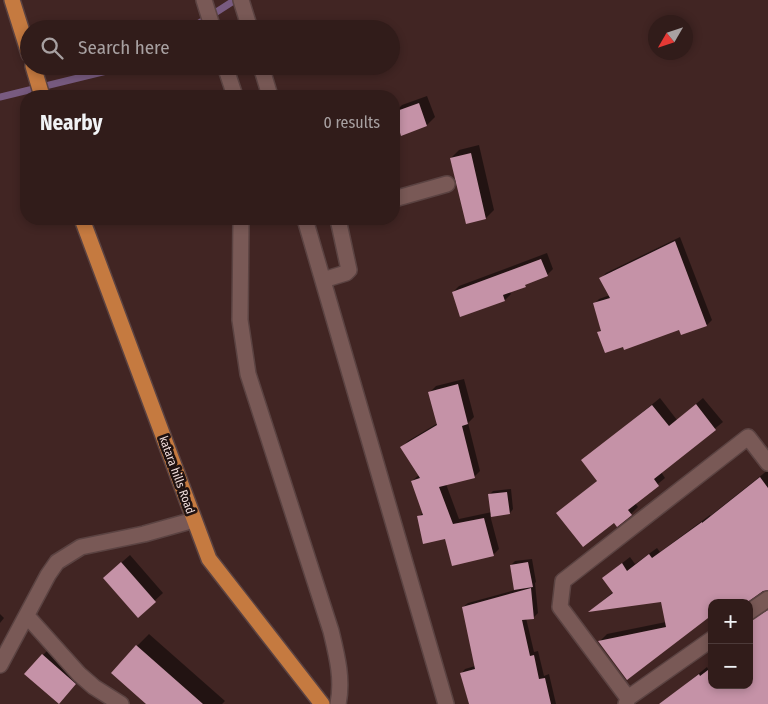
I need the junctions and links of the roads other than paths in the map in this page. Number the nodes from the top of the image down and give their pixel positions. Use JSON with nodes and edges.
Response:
{"nodes":[{"id":1,"x":12,"y":0,"type":"edge"},
{"id":2,"x":204,"y":0,"type":"edge"},
{"id":3,"x":242,"y":0,"type":"edge"},
{"id":4,"x":210,"y":20,"type":"edge"},
{"id":5,"x":248,"y":20,"type":"edge"},
{"id":6,"x":20,"y":25,"type":"edge"},
{"id":7,"x":36,"y":75,"type":"edge"},
{"id":8,"x":228,"y":75,"type":"edge"},
{"id":9,"x":264,"y":75,"type":"edge"},
{"id":10,"x":40,"y":90,"type":"edge"},
{"id":11,"x":232,"y":90,"type":"edge"},
{"id":12,"x":268,"y":90,"type":"edge"},
{"id":13,"x":446,"y":184,"type":"dead end"},
{"id":14,"x":400,"y":197,"type":"edge"},
{"id":15,"x":84,"y":225,"type":"edge"},
{"id":16,"x":241,"y":225,"type":"edge"},
{"id":17,"x":307,"y":225,"type":"edge"},
{"id":18,"x":339,"y":225,"type":"edge"},
{"id":19,"x":323,"y":280,"type":"junction"},
{"id":20,"x":768,"y":463,"type":"edge"},
{"id":21,"x":194,"y":520,"type":"junction"},
{"id":22,"x":768,"y":599,"type":"edge"},
{"id":23,"x":753,"y":609,"type":"edge"},
{"id":24,"x":27,"y":616,"type":"junction"},
{"id":25,"x":708,"y":641,"type":"edge"},
{"id":26,"x":0,"y":665,"type":"edge"},
{"id":27,"x":627,"y":701,"type":"edge"},
{"id":28,"x":121,"y":704,"type":"edge"},
{"id":29,"x":322,"y":704,"type":"edge"},
{"id":30,"x":338,"y":704,"type":"edge"},
{"id":31,"x":446,"y":704,"type":"edge"}],
"edges":[{"from":1,"to":6,"type":"main road"},
{"from":2,"to":4,"type":"street"},
{"from":3,"to":5,"type":"street"},
{"from":7,"to":10,"type":"main road"},
{"from":8,"to":11,"type":"street"},
{"from":9,"to":12,"type":"street"},
{"from":13,"to":14,"type":"street"},
{"from":15,"to":21,"type":"main road","name":"katara hills Road"},
{"from":16,"to":30,"type":"street"},
{"from":17,"to":19,"type":"street"},
{"from":18,"to":19,"type":"street"},
{"from":19,"to":31,"type":"street"},
{"from":20,"to":27,"type":"street"},
{"from":21,"to":24,"type":"street"},
{"from":21,"to":29,"type":"main road","name":"katara hills Road"},
{"from":22,"to":23,"type":"street"},
{"from":24,"to":26,"type":"street"},
{"from":24,"to":28,"type":"street"},
{"from":25,"to":27,"type":"street"}]}
